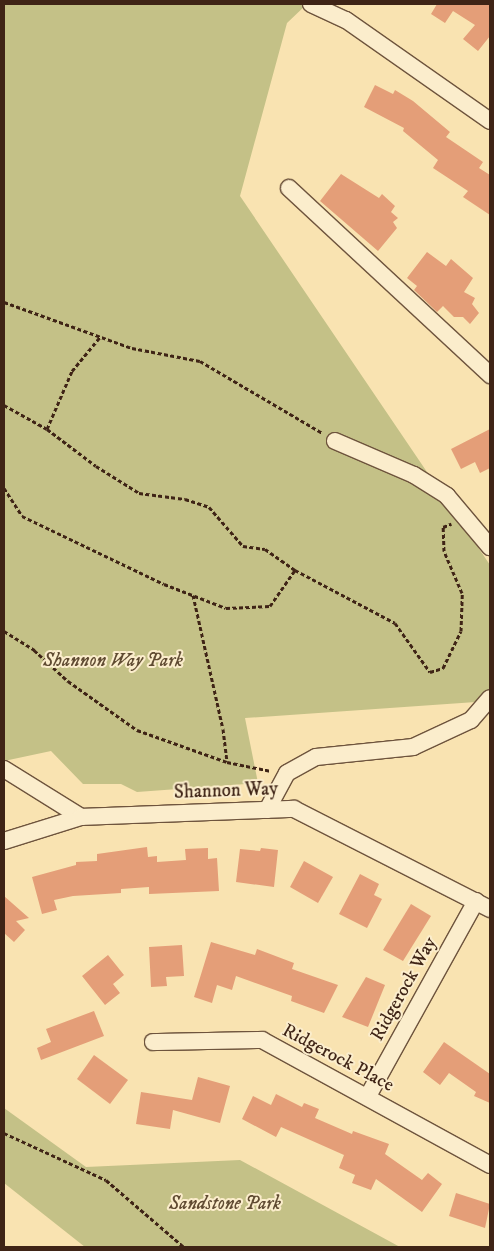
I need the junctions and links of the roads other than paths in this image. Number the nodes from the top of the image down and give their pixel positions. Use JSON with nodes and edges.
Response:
{"nodes":[{"id":1,"x":311,"y":4,"type":"edge"},
{"id":2,"x":490,"y":121,"type":"edge"},
{"id":3,"x":289,"y":188,"type":"dead end"},
{"id":4,"x":490,"y":374,"type":"edge"},
{"id":5,"x":335,"y":441,"type":"road end"},
{"id":6,"x":490,"y":547,"type":"edge"},
{"id":7,"x":490,"y":698,"type":"edge"},
{"id":8,"x":4,"y":769,"type":"edge"},
{"id":9,"x":267,"y":810,"type":"junction"},
{"id":10,"x":81,"y":817,"type":"junction"},
{"id":11,"x":4,"y":841,"type":"edge"},
{"id":12,"x":476,"y":901,"type":"junction"},
{"id":13,"x":490,"y":909,"type":"edge"},
{"id":14,"x":153,"y":1042,"type":"dead end"},
{"id":15,"x":368,"y":1096,"type":"junction"},
{"id":16,"x":490,"y":1164,"type":"edge"}],
"edges":[{"from":1,"to":2,"type":"street"},
{"from":3,"to":4,"type":"street"},
{"from":5,"to":6,"type":"street"},
{"from":7,"to":9,"type":"street"},
{"from":8,"to":10,"type":"street"},
{"from":9,"to":10,"type":"street","name":"Shannon Way"},
{"from":9,"to":12,"type":"street","name":"Shannon Way"},
{"from":10,"to":11,"type":"street","name":"Shannon Way"},
{"from":12,"to":13,"type":"street","name":"Shannon Way"},
{"from":12,"to":15,"type":"street","name":"Ridgerock Way"},
{"from":14,"to":15,"type":"street","name":"Ridgerock Place"},
{"from":15,"to":16,"type":"street","name":"Ridgerock Place"}]}
